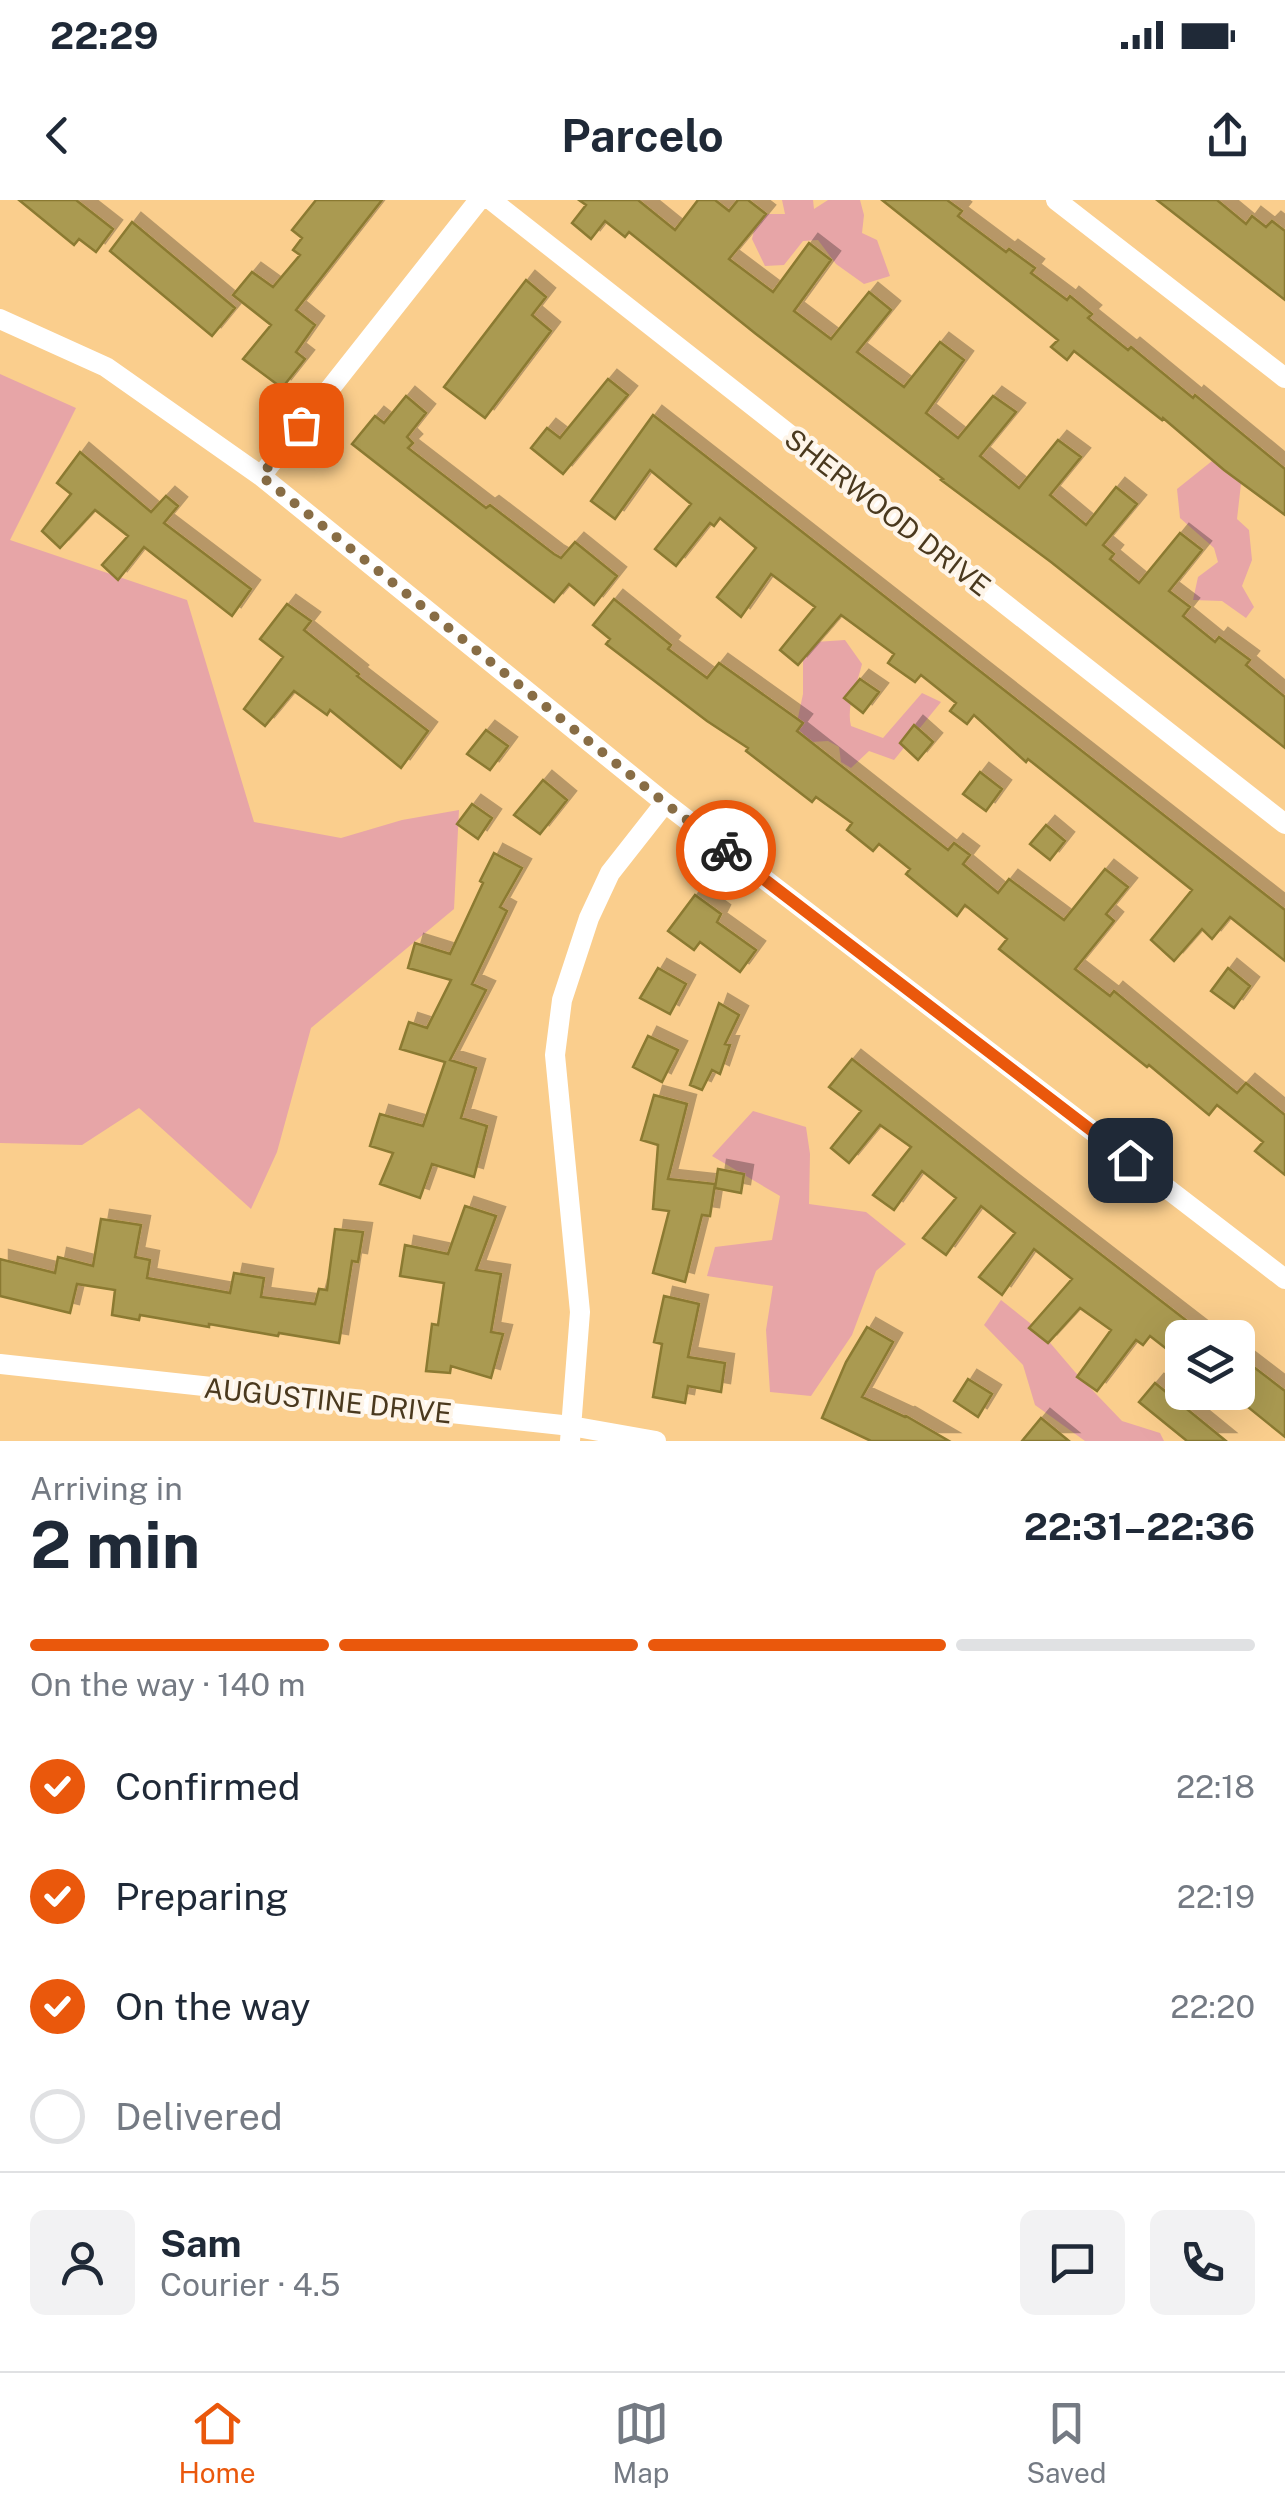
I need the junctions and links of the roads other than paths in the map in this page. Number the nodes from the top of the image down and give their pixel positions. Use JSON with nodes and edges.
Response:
{"nodes":[{"id":1,"x":480,"y":200,"type":"edge"},
{"id":2,"x":491,"y":200,"type":"edge"},
{"id":3,"x":1056,"y":200,"type":"edge"},
{"id":4,"x":0,"y":319,"type":"edge"},
{"id":5,"x":1285,"y":378,"type":"edge"},
{"id":6,"x":261,"y":476,"type":"junction"},
{"id":7,"x":665,"y":803,"type":"junction"},
{"id":8,"x":1285,"y":824,"type":"edge"},
{"id":9,"x":1285,"y":1279,"type":"edge"},
{"id":10,"x":0,"y":1364,"type":"edge"},
{"id":11,"x":570,"y":1433,"type":"edge"},
{"id":12,"x":656,"y":1441,"type":"edge"}],
"edges":[{"from":1,"to":6,"type":"street"},
{"from":2,"to":8,"type":"street","name":"SHERWOOD DRIVE"},
{"from":3,"to":5,"type":"street"},
{"from":4,"to":6,"type":"street"},
{"from":6,"to":7,"type":"street"},
{"from":7,"to":9,"type":"street"},
{"from":7,"to":11,"type":"street"},
{"from":10,"to":11,"type":"street","name":"AUGUSTINE DRIVE"},
{"from":11,"to":12,"type":"street","name":"AUGUSTINE DRIVE"}]}
